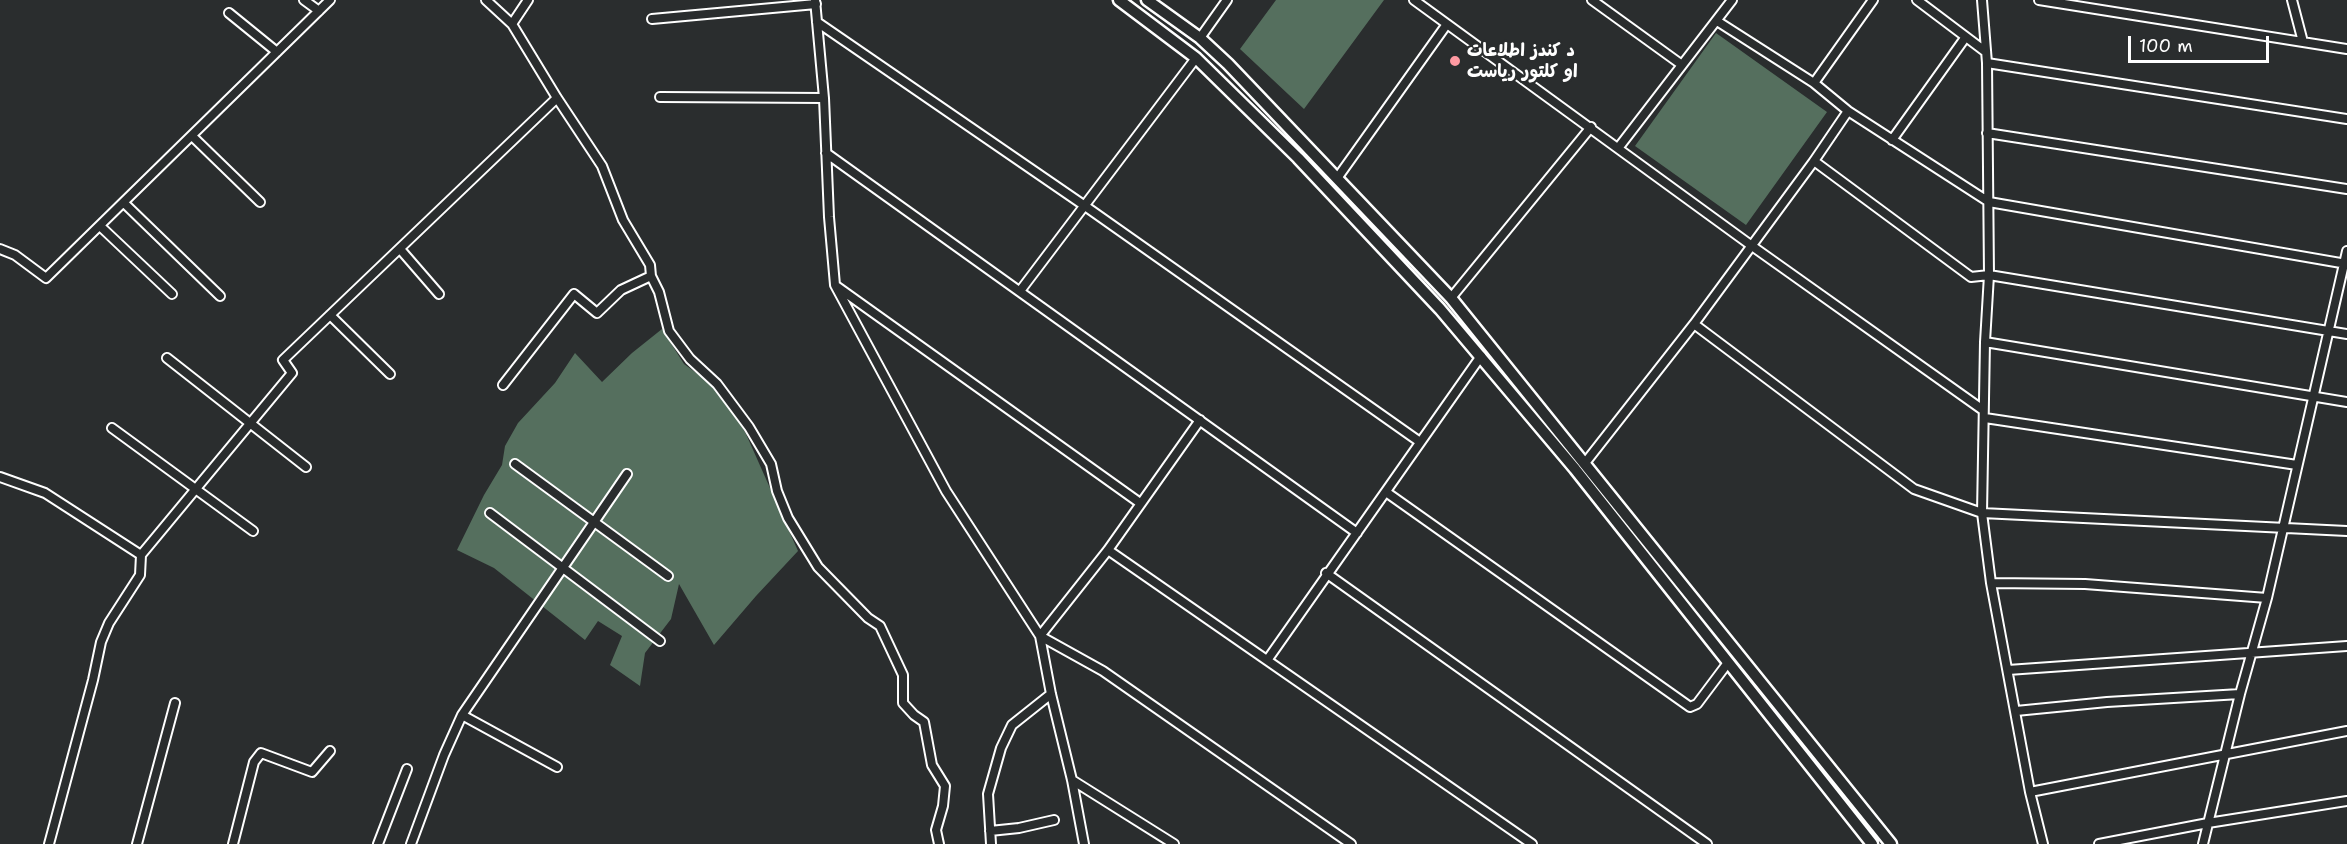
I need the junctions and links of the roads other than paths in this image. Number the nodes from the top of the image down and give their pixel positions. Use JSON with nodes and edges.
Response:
{"nodes":[{"id":1,"x":304,"y":0,"type":"edge"},
{"id":2,"x":330,"y":0,"type":"edge"},
{"id":3,"x":486,"y":0,"type":"edge"},
{"id":4,"x":528,"y":0,"type":"edge"},
{"id":5,"x":1119,"y":0,"type":"edge"},
{"id":6,"x":1147,"y":0,"type":"edge"},
{"id":7,"x":1227,"y":0,"type":"edge"},
{"id":8,"x":1414,"y":0,"type":"edge"},
{"id":9,"x":1592,"y":0,"type":"edge"},
{"id":10,"x":1732,"y":0,"type":"edge"},
{"id":11,"x":1873,"y":0,"type":"edge"},
{"id":12,"x":1917,"y":0,"type":"edge"},
{"id":13,"x":1982,"y":0,"type":"edge"},
{"id":14,"x":2039,"y":0,"type":"edge"},
{"id":15,"x":2292,"y":0,"type":"edge"},
{"id":16,"x":815,"y":2,"type":"edge"},
{"id":17,"x":319,"y":11,"type":"junction"},
{"id":18,"x":229,"y":13,"type":"dead end"},
{"id":19,"x":652,"y":19,"type":"dead end"},
{"id":20,"x":1717,"y":21,"type":"junction"},
{"id":21,"x":817,"y":22,"type":"junction"},
{"id":22,"x":512,"y":24,"type":"junction"},
{"id":23,"x":1447,"y":24,"type":"junction"},
{"id":24,"x":1200,"y":38,"type":"junction"},
{"id":25,"x":1965,"y":38,"type":"junction"},
{"id":26,"x":2303,"y":42,"type":"junction"},
{"id":27,"x":2347,"y":49,"type":"edge"},
{"id":28,"x":277,"y":52,"type":"junction"},
{"id":29,"x":1986,"y":52,"type":"junction"},
{"id":30,"x":1196,"y":58,"type":"junction"},
{"id":31,"x":1987,"y":63,"type":"junction"},
{"id":32,"x":1683,"y":65,"type":"junction"},
{"id":33,"x":1814,"y":83,"type":"junction"},
{"id":34,"x":660,"y":97,"type":"dead end"},
{"id":35,"x":557,"y":98,"type":"junction"},
{"id":36,"x":824,"y":98,"type":"junction"},
{"id":37,"x":1848,"y":111,"type":"junction"},
{"id":38,"x":2347,"y":119,"type":"edge"},
{"id":39,"x":1591,"y":127,"type":"junction"},
{"id":40,"x":1987,"y":133,"type":"junction"},
{"id":41,"x":192,"y":136,"type":"junction"},
{"id":42,"x":1892,"y":140,"type":"junction"},
{"id":43,"x":1619,"y":147,"type":"junction"},
{"id":44,"x":826,"y":153,"type":"junction"},
{"id":45,"x":1814,"y":161,"type":"junction"},
{"id":46,"x":1338,"y":177,"type":"junction"},
{"id":47,"x":2347,"y":189,"type":"edge"},
{"id":48,"x":124,"y":202,"type":"junction"},
{"id":49,"x":260,"y":202,"type":"dead end"},
{"id":50,"x":1989,"y":202,"type":"junction"},
{"id":51,"x":1085,"y":206,"type":"junction"},
{"id":52,"x":100,"y":226,"type":"junction"},
{"id":53,"x":1752,"y":246,"type":"junction"},
{"id":54,"x":0,"y":249,"type":"edge"},
{"id":55,"x":400,"y":249,"type":"junction"},
{"id":56,"x":2347,"y":251,"type":"edge"},
{"id":57,"x":2346,"y":264,"type":"edge"},
{"id":58,"x":1989,"y":275,"type":"junction"},
{"id":59,"x":651,"y":276,"type":"junction"},
{"id":60,"x":835,"y":285,"type":"junction"},
{"id":61,"x":1020,"y":291,"type":"junction"},
{"id":62,"x":172,"y":294,"type":"dead end"},
{"id":63,"x":439,"y":294,"type":"dead end"},
{"id":64,"x":220,"y":296,"type":"dead end"},
{"id":65,"x":1451,"y":298,"type":"junction"},
{"id":66,"x":330,"y":315,"type":"junction"},
{"id":67,"x":1694,"y":324,"type":"junction"},
{"id":68,"x":2330,"y":331,"type":"junction"},
{"id":69,"x":2347,"y":334,"type":"edge"},
{"id":70,"x":1985,"y":342,"type":"junction"},
{"id":71,"x":1481,"y":356,"type":"junction"},
{"id":72,"x":167,"y":358,"type":"dead end"},
{"id":73,"x":390,"y":374,"type":"dead end"},
{"id":74,"x":503,"y":385,"type":"dead end"},
{"id":75,"x":2313,"y":397,"type":"junction"},
{"id":76,"x":2347,"y":402,"type":"edge"},
{"id":77,"x":1984,"y":414,"type":"junction"},
{"id":78,"x":1200,"y":420,"type":"junction"},
{"id":79,"x":249,"y":424,"type":"junction"},
{"id":80,"x":112,"y":428,"type":"dead end"},
{"id":81,"x":1420,"y":442,"type":"junction"},
{"id":82,"x":1585,"y":463,"type":"junction"},
{"id":83,"x":515,"y":464,"type":"dead end"},
{"id":84,"x":2297,"y":465,"type":"junction"},
{"id":85,"x":306,"y":467,"type":"dead end"},
{"id":86,"x":627,"y":474,"type":"dead end"},
{"id":87,"x":0,"y":477,"type":"edge"},
{"id":88,"x":195,"y":489,"type":"junction"},
{"id":89,"x":1386,"y":492,"type":"junction"},
{"id":90,"x":1140,"y":502,"type":"junction"},
{"id":91,"x":490,"y":513,"type":"dead end"},
{"id":92,"x":1982,"y":513,"type":"junction"},
{"id":93,"x":594,"y":522,"type":"junction"},
{"id":94,"x":2284,"y":528,"type":"junction"},
{"id":95,"x":253,"y":531,"type":"dead end"},
{"id":96,"x":2347,"y":531,"type":"edge"},
{"id":97,"x":1357,"y":533,"type":"junction"},
{"id":98,"x":1108,"y":550,"type":"junction"},
{"id":99,"x":141,"y":555,"type":"junction"},
{"id":100,"x":562,"y":568,"type":"junction"},
{"id":101,"x":1326,"y":573,"type":"junction"},
{"id":102,"x":668,"y":576,"type":"dead end"},
{"id":103,"x":1991,"y":583,"type":"junction"},
{"id":104,"x":2267,"y":598,"type":"junction"},
{"id":105,"x":1040,"y":636,"type":"junction"},
{"id":106,"x":660,"y":642,"type":"dead end"},
{"id":107,"x":2347,"y":646,"type":"edge"},
{"id":108,"x":2251,"y":653,"type":"junction"},
{"id":109,"x":1268,"y":659,"type":"junction"},
{"id":110,"x":1727,"y":664,"type":"junction"},
{"id":111,"x":2008,"y":670,"type":"junction"},
{"id":112,"x":1051,"y":694,"type":"junction"},
{"id":113,"x":2240,"y":694,"type":"junction"},
{"id":114,"x":175,"y":703,"type":"dead end"},
{"id":115,"x":2016,"y":711,"type":"junction"},
{"id":116,"x":462,"y":716,"type":"junction"},
{"id":117,"x":2347,"y":731,"type":"edge"},
{"id":118,"x":330,"y":751,"type":"dead end"},
{"id":119,"x":2225,"y":754,"type":"junction"},
{"id":120,"x":557,"y":767,"type":"dead end"},
{"id":121,"x":407,"y":769,"type":"dead end"},
{"id":122,"x":1072,"y":780,"type":"junction"},
{"id":123,"x":2030,"y":792,"type":"junction"},
{"id":124,"x":2347,"y":801,"type":"edge"},
{"id":125,"x":1054,"y":820,"type":"dead end"},
{"id":126,"x":2208,"y":823,"type":"junction"},
{"id":127,"x":990,"y":831,"type":"junction"},
{"id":128,"x":49,"y":844,"type":"edge"},
{"id":129,"x":137,"y":844,"type":"edge"},
{"id":130,"x":233,"y":844,"type":"edge"},
{"id":131,"x":378,"y":844,"type":"edge"},
{"id":132,"x":411,"y":844,"type":"edge"},
{"id":133,"x":939,"y":844,"type":"edge"},
{"id":134,"x":991,"y":844,"type":"edge"},
{"id":135,"x":1084,"y":844,"type":"edge"},
{"id":136,"x":1174,"y":844,"type":"edge"},
{"id":137,"x":1351,"y":844,"type":"edge"},
{"id":138,"x":1532,"y":844,"type":"edge"},
{"id":139,"x":1707,"y":844,"type":"edge"},
{"id":140,"x":1872,"y":844,"type":"edge"},
{"id":141,"x":1891,"y":844,"type":"edge"},
{"id":142,"x":2043,"y":844,"type":"edge"},
{"id":143,"x":2099,"y":844,"type":"edge"},
{"id":144,"x":2203,"y":844,"type":"edge"}],
"edges":[{"from":1,"to":17,"type":"street"},
{"from":2,"to":17,"type":"street"},
{"from":3,"to":22,"type":"street"},
{"from":4,"to":22,"type":"street"},
{"from":5,"to":30,"type":"main road"},
{"from":6,"to":24,"type":"main road"},
{"from":7,"to":24,"type":"street"},
{"from":8,"to":23,"type":"street"},
{"from":9,"to":32,"type":"street"},
{"from":10,"to":20,"type":"street"},
{"from":11,"to":33,"type":"street"},
{"from":12,"to":25,"type":"street"},
{"from":13,"to":29,"type":"street"},
{"from":14,"to":26,"type":"street"},
{"from":15,"to":26,"type":"street"},
{"from":16,"to":19,"type":"street"},
{"from":16,"to":21,"type":"street"},
{"from":17,"to":28,"type":"street"},
{"from":18,"to":28,"type":"street"},
{"from":20,"to":32,"type":"street"},
{"from":20,"to":33,"type":"street"},
{"from":21,"to":36,"type":"street"},
{"from":21,"to":51,"type":"street"},
{"from":22,"to":35,"type":"street"},
{"from":23,"to":39,"type":"street"},
{"from":23,"to":46,"type":"street"},
{"from":24,"to":46,"type":"main road"},
{"from":25,"to":29,"type":"street"},
{"from":25,"to":42,"type":"street"},
{"from":26,"to":27,"type":"street"},
{"from":28,"to":41,"type":"street"},
{"from":29,"to":31,"type":"street"},
{"from":30,"to":51,"type":"street"},
{"from":30,"to":71,"type":"main road"},
{"from":31,"to":38,"type":"street"},
{"from":31,"to":40,"type":"street"},
{"from":32,"to":43,"type":"street"},
{"from":33,"to":37,"type":"street"},
{"from":34,"to":36,"type":"street"},
{"from":35,"to":55,"type":"street"},
{"from":35,"to":59,"type":"street"},
{"from":36,"to":44,"type":"street"},
{"from":37,"to":42,"type":"street"},
{"from":37,"to":45,"type":"street"},
{"from":39,"to":43,"type":"street"},
{"from":39,"to":65,"type":"street"},
{"from":40,"to":47,"type":"street"},
{"from":40,"to":50,"type":"street"},
{"from":41,"to":48,"type":"street"},
{"from":41,"to":49,"type":"street"},
{"from":42,"to":50,"type":"street"},
{"from":43,"to":53,"type":"street"},
{"from":44,"to":60,"type":"street"},
{"from":44,"to":61,"type":"street"},
{"from":45,"to":53,"type":"street"},
{"from":45,"to":58,"type":"street"},
{"from":46,"to":65,"type":"main road"},
{"from":48,"to":52,"type":"street"},
{"from":48,"to":64,"type":"street"},
{"from":50,"to":57,"type":"street"},
{"from":50,"to":58,"type":"street"},
{"from":51,"to":61,"type":"street"},
{"from":51,"to":81,"type":"street"},
{"from":52,"to":54,"type":"street"},
{"from":52,"to":62,"type":"street"},
{"from":53,"to":67,"type":"street"},
{"from":53,"to":77,"type":"street"},
{"from":55,"to":63,"type":"street"},
{"from":55,"to":66,"type":"street"},
{"from":56,"to":57,"type":"street"},
{"from":57,"to":68,"type":"street"},
{"from":58,"to":68,"type":"street"},
{"from":58,"to":70,"type":"street"},
{"from":59,"to":74,"type":"street"},
{"from":59,"to":133,"type":"street"},
{"from":60,"to":90,"type":"street"},
{"from":60,"to":105,"type":"street"},
{"from":61,"to":78,"type":"street"},
{"from":65,"to":82,"type":"main road"},
{"from":66,"to":73,"type":"street"},
{"from":66,"to":79,"type":"street"},
{"from":67,"to":82,"type":"street"},
{"from":67,"to":92,"type":"street"},
{"from":68,"to":69,"type":"street"},
{"from":68,"to":75,"type":"street"},
{"from":70,"to":75,"type":"street"},
{"from":70,"to":77,"type":"street"},
{"from":71,"to":81,"type":"street"},
{"from":71,"to":110,"type":"main road"},
{"from":72,"to":79,"type":"street"},
{"from":75,"to":76,"type":"street"},
{"from":75,"to":84,"type":"street"},
{"from":77,"to":84,"type":"street"},
{"from":77,"to":92,"type":"street"},
{"from":78,"to":90,"type":"street"},
{"from":78,"to":97,"type":"street"},
{"from":79,"to":85,"type":"street"},
{"from":79,"to":88,"type":"street"},
{"from":80,"to":88,"type":"street"},
{"from":81,"to":89,"type":"street"},
{"from":82,"to":141,"type":"main road"},
{"from":83,"to":93,"type":"street"},
{"from":84,"to":94,"type":"street"},
{"from":86,"to":93,"type":"street"},
{"from":87,"to":99,"type":"street"},
{"from":88,"to":95,"type":"street"},
{"from":88,"to":99,"type":"street"},
{"from":89,"to":97,"type":"street"},
{"from":89,"to":110,"type":"street"},
{"from":90,"to":98,"type":"street"},
{"from":91,"to":100,"type":"street"},
{"from":92,"to":94,"type":"street"},
{"from":92,"to":103,"type":"street"},
{"from":93,"to":100,"type":"street"},
{"from":93,"to":102,"type":"street"},
{"from":94,"to":96,"type":"street"},
{"from":94,"to":104,"type":"street"},
{"from":97,"to":101,"type":"street"},
{"from":98,"to":105,"type":"street"},
{"from":98,"to":109,"type":"street"},
{"from":99,"to":128,"type":"street"},
{"from":100,"to":106,"type":"street"},
{"from":100,"to":116,"type":"street"},
{"from":101,"to":109,"type":"street"},
{"from":101,"to":139,"type":"street"},
{"from":103,"to":104,"type":"street"},
{"from":103,"to":111,"type":"street"},
{"from":104,"to":108,"type":"street"},
{"from":105,"to":112,"type":"street"},
{"from":105,"to":137,"type":"street"},
{"from":107,"to":108,"type":"street"},
{"from":108,"to":111,"type":"street"},
{"from":108,"to":113,"type":"street"},
{"from":109,"to":138,"type":"street"},
{"from":110,"to":140,"type":"main road"},
{"from":111,"to":115,"type":"street"},
{"from":112,"to":122,"type":"street"},
{"from":112,"to":127,"type":"street"},
{"from":113,"to":115,"type":"street"},
{"from":113,"to":119,"type":"street"},
{"from":114,"to":129,"type":"street"},
{"from":115,"to":123,"type":"street"},
{"from":116,"to":120,"type":"street"},
{"from":116,"to":132,"type":"street"},
{"from":117,"to":119,"type":"street"},
{"from":118,"to":130,"type":"street"},
{"from":119,"to":123,"type":"street"},
{"from":119,"to":126,"type":"street"},
{"from":121,"to":131,"type":"street"},
{"from":122,"to":135,"type":"street"},
{"from":122,"to":136,"type":"street"},
{"from":123,"to":142,"type":"street"},
{"from":124,"to":126,"type":"street"},
{"from":125,"to":127,"type":"street"},
{"from":126,"to":143,"type":"street"},
{"from":126,"to":144,"type":"street"},
{"from":127,"to":134,"type":"street"}]}
